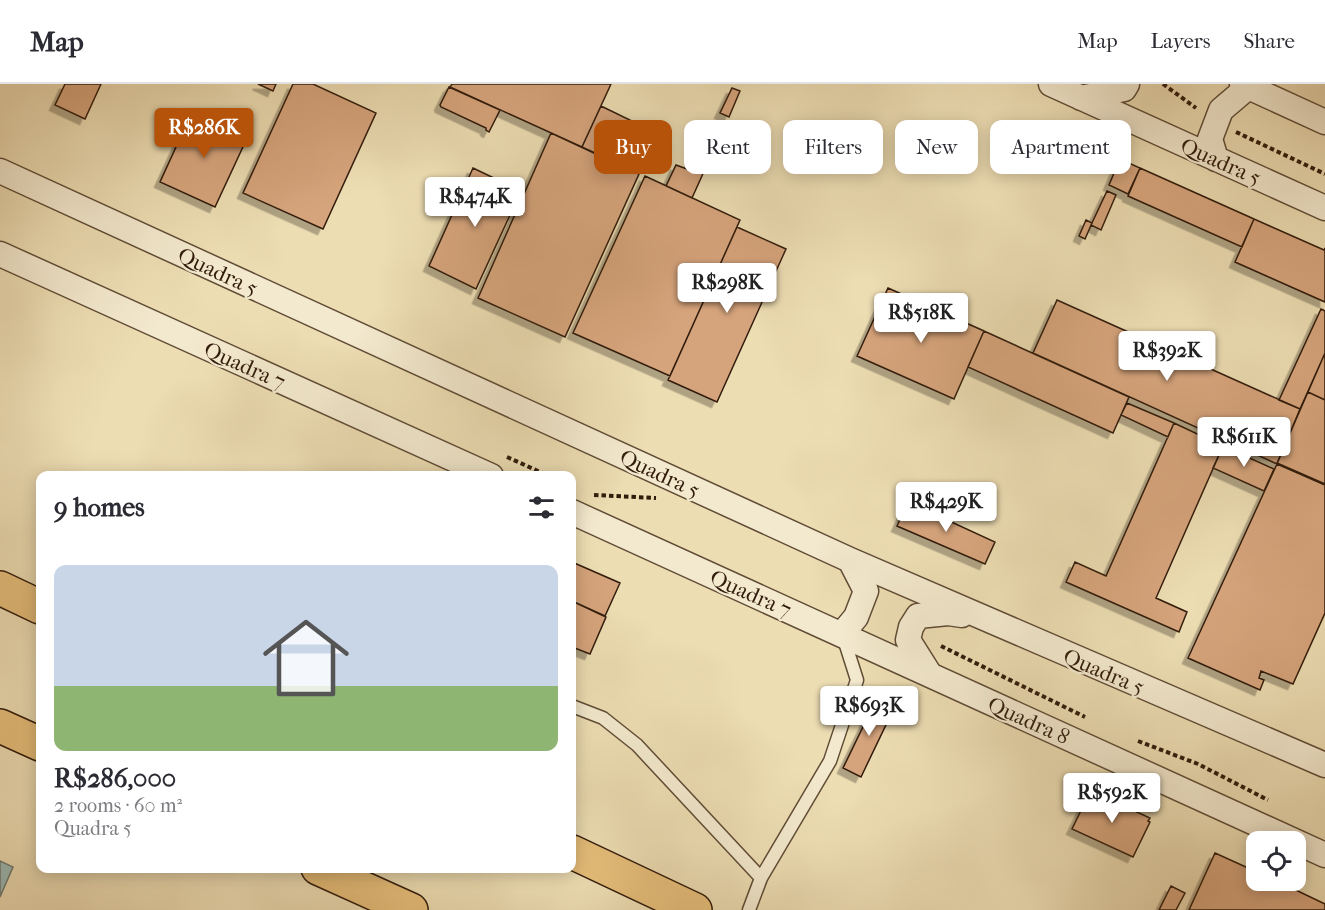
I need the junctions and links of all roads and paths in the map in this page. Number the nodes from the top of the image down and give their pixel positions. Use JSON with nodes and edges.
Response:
{"nodes":[{"id":1,"x":1051,"y":84,"type":"edge"},
{"id":2,"x":1127,"y":84,"type":"edge"},
{"id":3,"x":1163,"y":84,"type":"edge"},
{"id":4,"x":1245,"y":86,"type":"edge"},
{"id":5,"x":1082,"y":98,"type":"junction"},
{"id":6,"x":1325,"y":122,"type":"edge"},
{"id":7,"x":1216,"y":123,"type":"junction"},
{"id":8,"x":1216,"y":159,"type":"junction"},
{"id":9,"x":0,"y":171,"type":"edge"},
{"id":10,"x":1325,"y":174,"type":"edge"},
{"id":11,"x":1325,"y":208,"type":"edge"},
{"id":12,"x":0,"y":254,"type":"edge"},
{"id":13,"x":480,"y":471,"type":"edge"},
{"id":14,"x":590,"y":494,"type":"dead end"},
{"id":15,"x":657,"y":498,"type":"dead end"},
{"id":16,"x":576,"y":514,"type":"edge"},
{"id":17,"x":850,"y":560,"type":"junction"},
{"id":18,"x":0,"y":588,"type":"edge"},
{"id":19,"x":36,"y":605,"type":"edge"},
{"id":20,"x":982,"y":619,"type":"junction"},
{"id":21,"x":911,"y":627,"type":"junction"},
{"id":22,"x":842,"y":634,"type":"junction"},
{"id":23,"x":930,"y":675,"type":"junction"},
{"id":24,"x":576,"y":708,"type":"edge"},
{"id":25,"x":1090,"y":720,"type":"dead end"},
{"id":26,"x":0,"y":726,"type":"edge"},
{"id":27,"x":1131,"y":739,"type":"dead end"},
{"id":28,"x":36,"y":742,"type":"edge"},
{"id":29,"x":1325,"y":765,"type":"edge"},
{"id":30,"x":1269,"y":801,"type":"dead end"},
{"id":31,"x":576,"y":854,"type":"edge"},
{"id":32,"x":1325,"y":855,"type":"edge"},
{"id":33,"x":329,"y":873,"type":"edge"},
{"id":34,"x":761,"y":878,"type":"junction"},
{"id":35,"x":411,"y":910,"type":"edge"},
{"id":36,"x":695,"y":910,"type":"edge"},
{"id":37,"x":749,"y":910,"type":"edge"}],
"edges":[{"from":1,"to":5,"type":"street","name":"Quadra 5"},
{"from":2,"to":5,"type":"street"},
{"from":3,"to":7,"type":"path"},
{"from":4,"to":6,"type":"street"},
{"from":4,"to":7,"type":"street"},
{"from":5,"to":8,"type":"street","name":"Quadra 5"},
{"from":7,"to":8,"type":"street"},
{"from":7,"to":10,"type":"path"},
{"from":8,"to":11,"type":"street","name":"Quadra 5"},
{"from":9,"to":17,"type":"street","name":"Quadra 5"},
{"from":12,"to":13,"type":"street","name":"Quadra 7"},
{"from":14,"to":15,"type":"path"},
{"from":16,"to":22,"type":"street","name":"Quadra 7"},
{"from":17,"to":20,"type":"street","name":"Quadra 5"},
{"from":17,"to":22,"type":"street"},
{"from":18,"to":19,"type":"highway"},
{"from":20,"to":21,"type":"street"},
{"from":20,"to":29,"type":"street","name":"Quadra 5"},
{"from":21,"to":23,"type":"street"},
{"from":21,"to":25,"type":"path"},
{"from":22,"to":23,"type":"street","name":"Quadra 7"},
{"from":22,"to":34,"type":"lane"},
{"from":23,"to":32,"type":"street","name":"Quadra 8"},
{"from":24,"to":34,"type":"lane"},
{"from":26,"to":28,"type":"highway"},
{"from":27,"to":30,"type":"path"},
{"from":31,"to":36,"type":"highway"},
{"from":33,"to":35,"type":"highway"},
{"from":34,"to":37,"type":"lane"}]}
